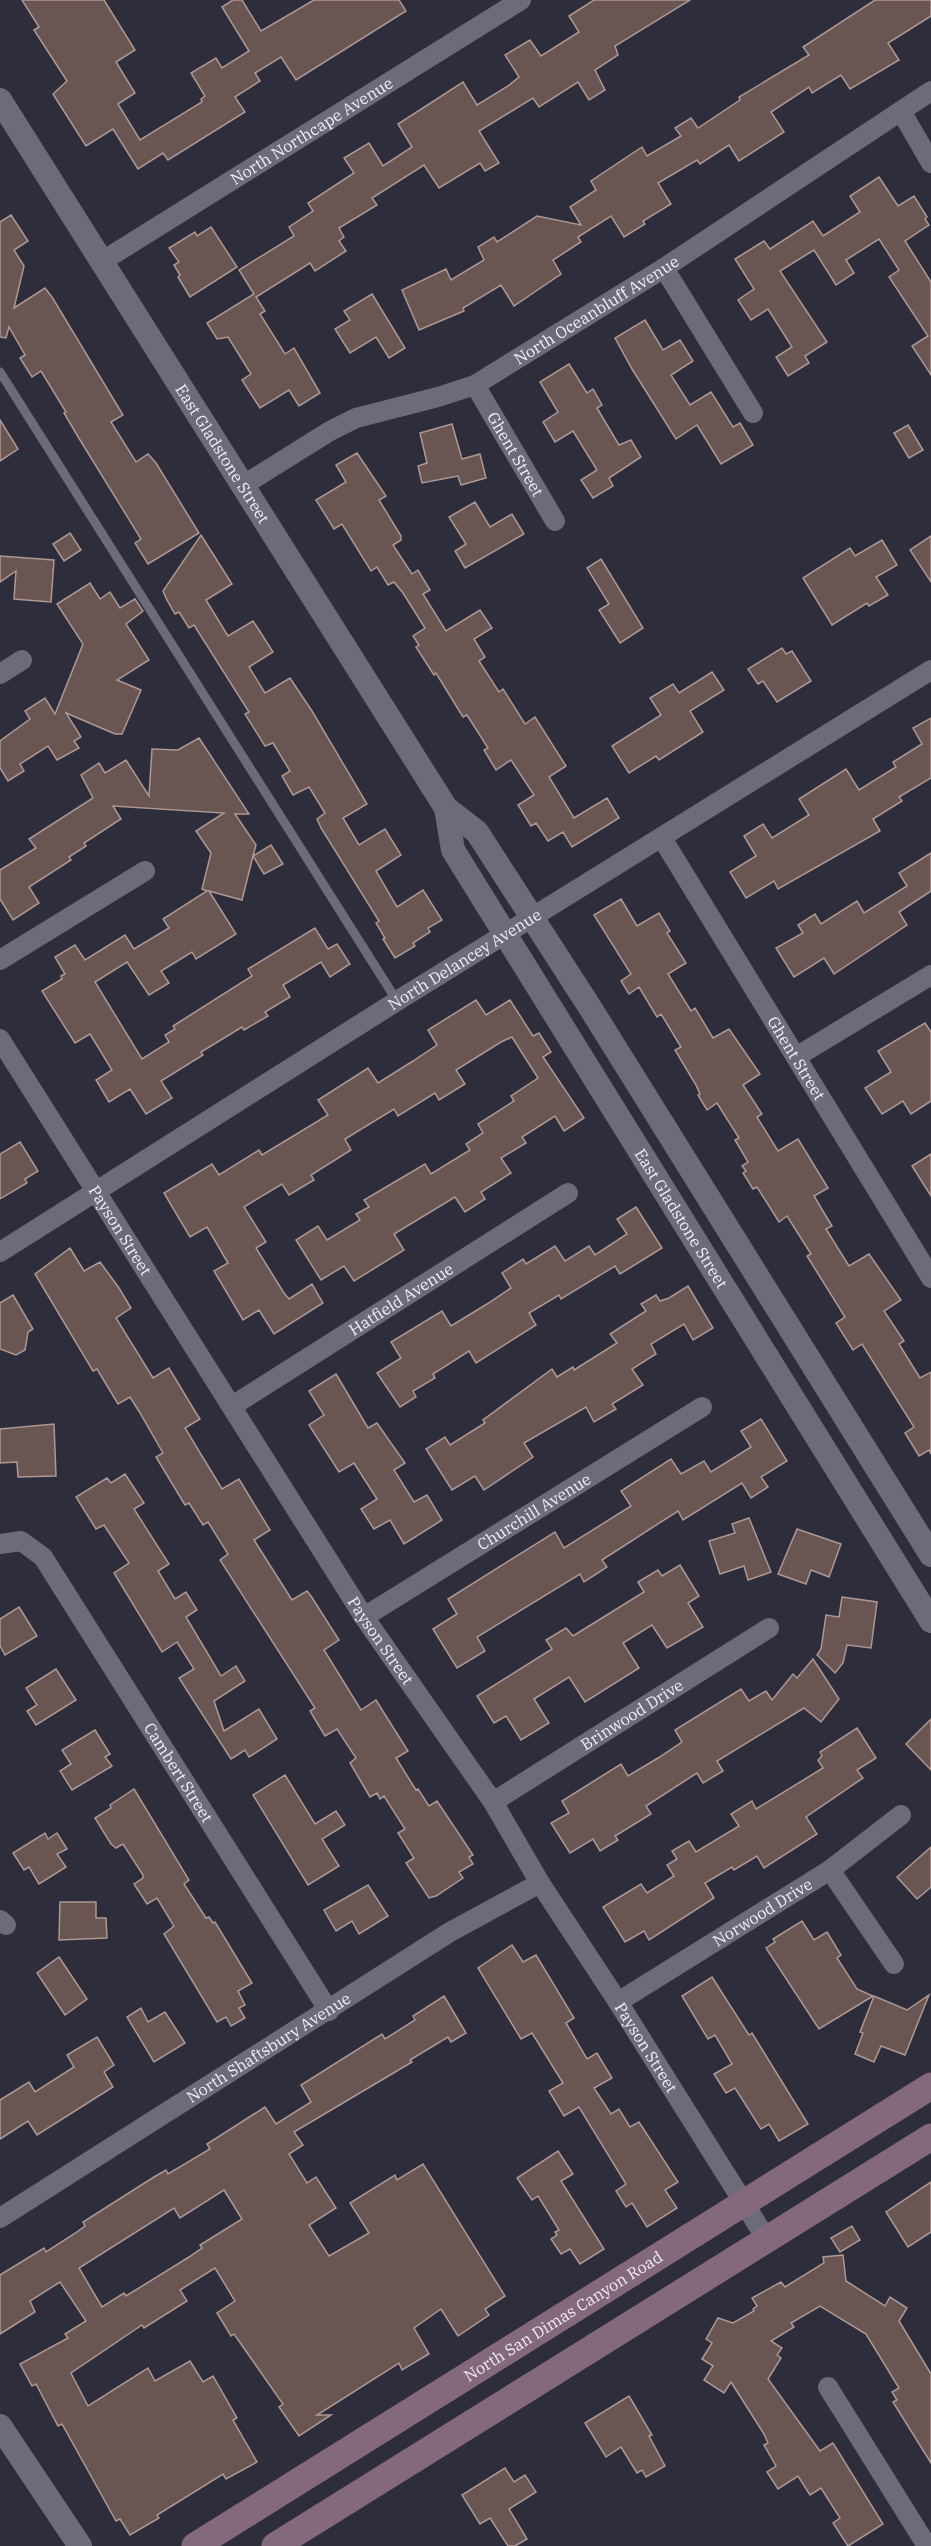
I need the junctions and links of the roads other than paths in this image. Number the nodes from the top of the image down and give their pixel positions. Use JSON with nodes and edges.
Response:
{"nodes":[{"id":1,"x":521,"y":0,"type":"edge"},
{"id":2,"x":931,"y":91,"type":"edge"},
{"id":3,"x":0,"y":100,"type":"edge"},
{"id":4,"x":901,"y":111,"type":"junction"},
{"id":5,"x":931,"y":163,"type":"edge"},
{"id":6,"x":101,"y":262,"type":"junction"},
{"id":7,"x":664,"y":268,"type":"junction"},
{"id":8,"x":0,"y":372,"type":"edge"},
{"id":9,"x":475,"y":385,"type":"junction"},
{"id":10,"x":753,"y":413,"type":"dead end"},
{"id":11,"x":242,"y":486,"type":"junction"},
{"id":12,"x":555,"y":521,"type":"dead end"},
{"id":13,"x":22,"y":660,"type":"dead end"},
{"id":14,"x":931,"y":670,"type":"edge"},
{"id":15,"x":0,"y":674,"type":"edge"},
{"id":16,"x":446,"y":808,"type":"junction"},
{"id":17,"x":662,"y":838,"type":"junction"},
{"id":18,"x":146,"y":872,"type":"dead end"},
{"id":19,"x":532,"y":918,"type":"junction"},
{"id":20,"x":505,"y":934,"type":"junction"},
{"id":21,"x":0,"y":960,"type":"edge"},
{"id":22,"x":931,"y":975,"type":"edge"},
{"id":23,"x":397,"y":1001,"type":"junction"},
{"id":24,"x":0,"y":1039,"type":"edge"},
{"id":25,"x":796,"y":1057,"type":"junction"},
{"id":26,"x":95,"y":1191,"type":"junction"},
{"id":27,"x":568,"y":1193,"type":"dead end"},
{"id":28,"x":0,"y":1252,"type":"edge"},
{"id":29,"x":929,"y":1271,"type":"edge"},
{"id":30,"x":232,"y":1406,"type":"junction"},
{"id":31,"x":702,"y":1407,"type":"dead end"},
{"id":32,"x":0,"y":1544,"type":"edge"},
{"id":33,"x":931,"y":1555,"type":"edge"},
{"id":34,"x":364,"y":1617,"type":"junction"},
{"id":35,"x":931,"y":1621,"type":"edge"},
{"id":36,"x":769,"y":1628,"type":"dead end"},
{"id":37,"x":493,"y":1802,"type":"junction"},
{"id":38,"x":901,"y":1815,"type":"dead end"},
{"id":39,"x":830,"y":1870,"type":"junction"},
{"id":40,"x":540,"y":1883,"type":"junction"},
{"id":41,"x":894,"y":1964,"type":"dead end"},
{"id":42,"x":618,"y":2002,"type":"junction"},
{"id":43,"x":329,"y":2011,"type":"junction"},
{"id":44,"x":931,"y":2086,"type":"edge"},
{"id":45,"x":931,"y":2137,"type":"edge"},
{"id":46,"x":743,"y":2203,"type":"junction"},
{"id":47,"x":0,"y":2218,"type":"edge"},
{"id":48,"x":767,"y":2240,"type":"junction"},
{"id":49,"x":828,"y":2387,"type":"dead end"},
{"id":50,"x":0,"y":2426,"type":"edge"},
{"id":51,"x":80,"y":2546,"type":"edge"},
{"id":52,"x":195,"y":2546,"type":"edge"},
{"id":53,"x":275,"y":2546,"type":"edge"},
{"id":54,"x":927,"y":2546,"type":"edge"}],
"edges":[{"from":1,"to":6,"type":"street","name":"North Northcape Avenue"},
{"from":2,"to":4,"type":"street","name":"North Oceanbluff Avenue"},
{"from":3,"to":6,"type":"street","name":"East Gladstone Street"},
{"from":4,"to":5,"type":"street"},
{"from":4,"to":7,"type":"street","name":"North Oceanbluff Avenue"},
{"from":6,"to":11,"type":"street","name":"East Gladstone Street"},
{"from":7,"to":9,"type":"street","name":"North Oceanbluff Avenue"},
{"from":7,"to":10,"type":"street"},
{"from":8,"to":23,"type":"lane"},
{"from":9,"to":11,"type":"street","name":"North Oceanbluff Avenue"},
{"from":9,"to":12,"type":"street","name":"Ghent Street"},
{"from":11,"to":16,"type":"street","name":"East Gladstone Street"},
{"from":13,"to":15,"type":"street"},
{"from":14,"to":17,"type":"street","name":"North Delancey Avenue"},
{"from":16,"to":19,"type":"street","name":"East Gladstone Street"},
{"from":16,"to":20,"type":"street","name":"East Gladstone Street"},
{"from":17,"to":19,"type":"street","name":"North Delancey Avenue"},
{"from":17,"to":25,"type":"street","name":"Ghent Street"},
{"from":18,"to":21,"type":"street"},
{"from":19,"to":20,"type":"street","name":"North Delancey Avenue"},
{"from":19,"to":33,"type":"street","name":"East Gladstone Street"},
{"from":20,"to":23,"type":"street","name":"North Delancey Avenue"},
{"from":20,"to":35,"type":"street","name":"East Gladstone Street"},
{"from":22,"to":25,"type":"street"},
{"from":23,"to":26,"type":"street","name":"North Delancey Avenue"},
{"from":24,"to":26,"type":"street","name":"Payson Street"},
{"from":25,"to":29,"type":"street","name":"Ghent Street"},
{"from":26,"to":28,"type":"street","name":"North Delancey Avenue"},
{"from":26,"to":30,"type":"street","name":"Payson Street"},
{"from":27,"to":30,"type":"street","name":"Hatfield Avenue"},
{"from":30,"to":34,"type":"street","name":"Payson Street"},
{"from":31,"to":34,"type":"street","name":"Churchill Avenue"},
{"from":32,"to":43,"type":"street","name":"Cambert Street"},
{"from":34,"to":37,"type":"street","name":"Payson Street"},
{"from":36,"to":37,"type":"street","name":"Brinwood Drive"},
{"from":37,"to":40,"type":"street","name":"Payson Street"},
{"from":38,"to":39,"type":"street","name":"Norwood Drive"},
{"from":39,"to":41,"type":"street"},
{"from":39,"to":42,"type":"street","name":"Norwood Drive"},
{"from":40,"to":42,"type":"street","name":"Payson Street"},
{"from":40,"to":43,"type":"street","name":"North Shaftsbury Avenue"},
{"from":42,"to":46,"type":"street","name":"Payson Street"},
{"from":43,"to":47,"type":"street","name":"North Shaftsbury Avenue"},
{"from":44,"to":46,"type":"main road","name":"North San Dimas Canyon Road"},
{"from":45,"to":48,"type":"main road"},
{"from":46,"to":48,"type":"street","name":"Payson Street"},
{"from":46,"to":52,"type":"main road","name":"North San Dimas Canyon Road"},
{"from":48,"to":53,"type":"main road"},
{"from":49,"to":54,"type":"street"},
{"from":50,"to":51,"type":"street"}]}
